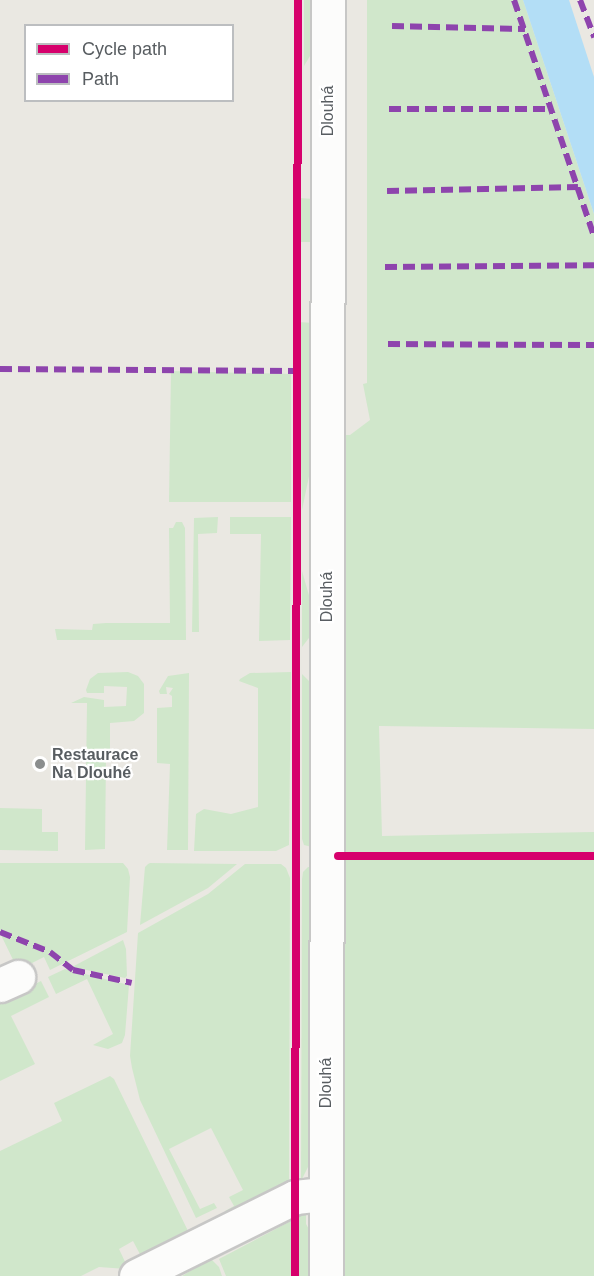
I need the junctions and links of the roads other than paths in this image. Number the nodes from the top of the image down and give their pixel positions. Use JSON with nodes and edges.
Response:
{"nodes":[{"id":1,"x":328,"y":0,"type":"edge"},
{"id":2,"x":326,"y":1194,"type":"junction"},
{"id":3,"x":136,"y":1276,"type":"edge"},
{"id":4,"x":326,"y":1276,"type":"edge"}],
"edges":[{"from":1,"to":2,"type":"street","name":"Dlouhá"},
{"from":2,"to":3,"type":"street"},
{"from":2,"to":4,"type":"street","name":"Dlouhá"}]}
